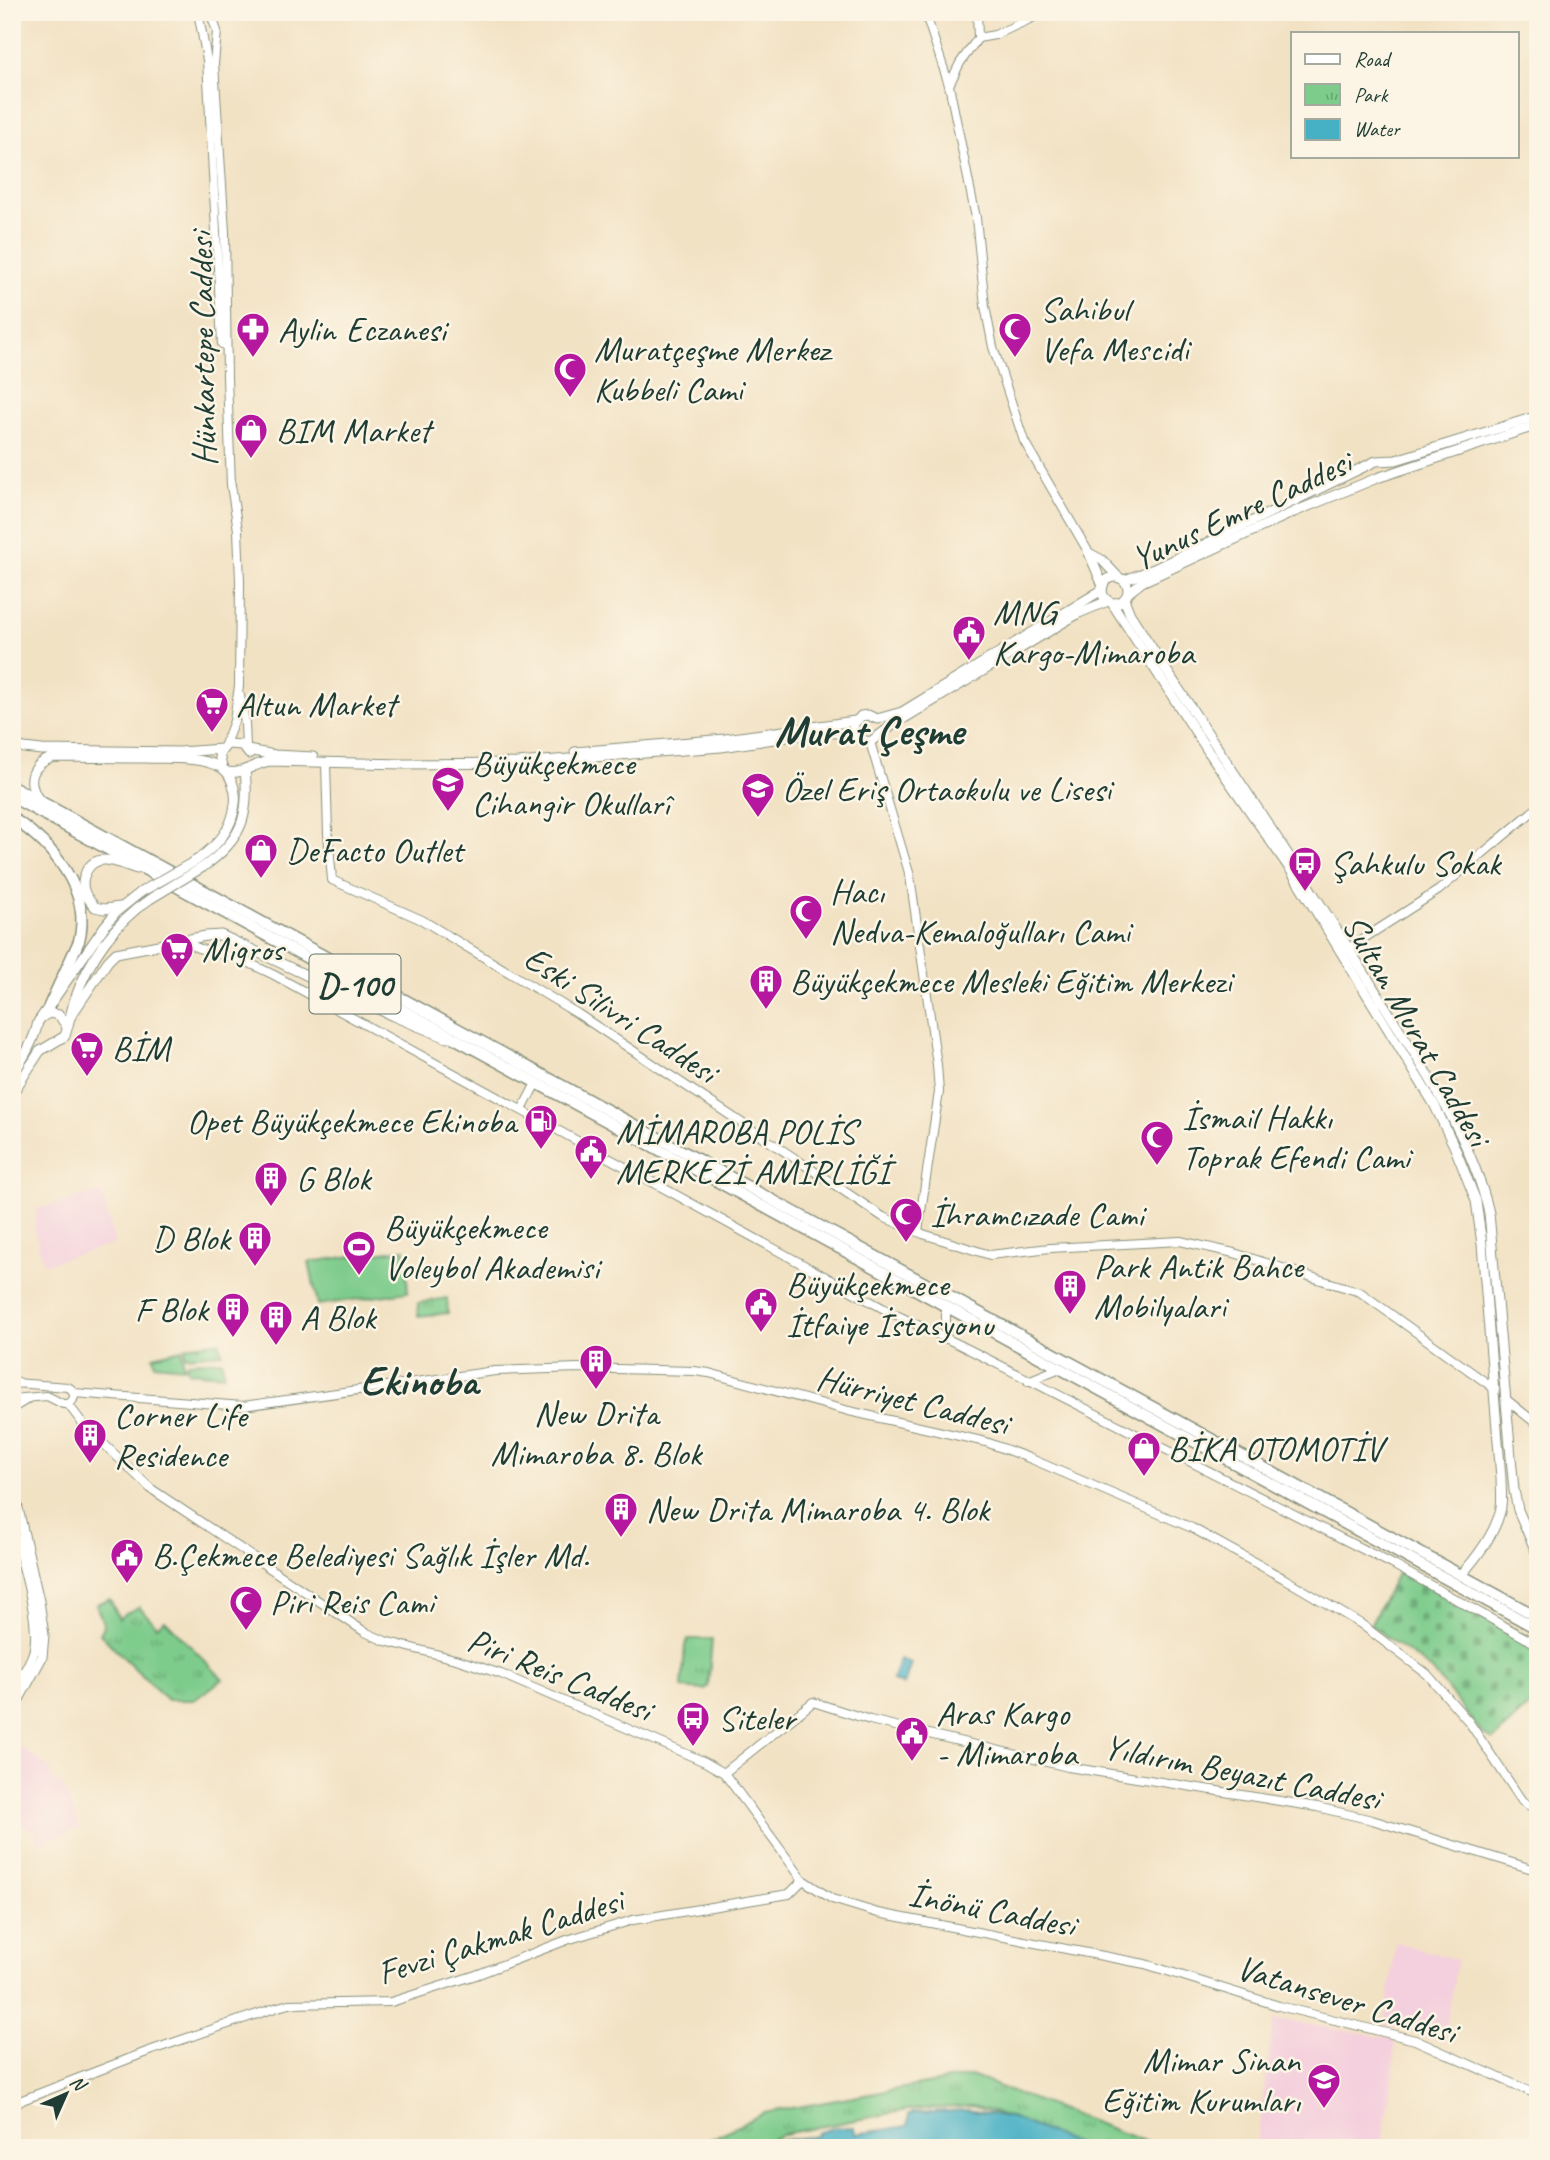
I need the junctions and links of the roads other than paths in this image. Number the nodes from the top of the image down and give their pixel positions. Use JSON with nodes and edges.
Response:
{"nodes":[{"id":1,"x":198,"y":12,"type":"edge"},
{"id":2,"x":210,"y":12,"type":"edge"},
{"id":3,"x":925,"y":12,"type":"edge"},
{"id":4,"x":977,"y":12,"type":"edge"},
{"id":5,"x":1045,"y":12,"type":"edge"},
{"id":6,"x":978,"y":38,"type":"junction"},
{"id":7,"x":949,"y":85,"type":"junction"},
{"id":8,"x":227,"y":378,"type":"junction"},
{"id":9,"x":1538,"y":415,"type":"edge"},
{"id":10,"x":1538,"y":425,"type":"edge"},
{"id":11,"x":1382,"y":461,"type":"junction"},
{"id":12,"x":1372,"y":464,"type":"junction"},
{"id":13,"x":1381,"y":477,"type":"junction"},
{"id":14,"x":1089,"y":552,"type":"junction"},
{"id":15,"x":1122,"y":579,"type":"junction"},
{"id":16,"x":1102,"y":588,"type":"junction"},
{"id":17,"x":1126,"y":596,"type":"junction"},
{"id":18,"x":1110,"y":602,"type":"junction"},
{"id":19,"x":239,"y":686,"type":"junction"},
{"id":20,"x":877,"y":719,"type":"junction"},
{"id":21,"x":855,"y":721,"type":"junction"},
{"id":22,"x":858,"y":738,"type":"junction"},
{"id":23,"x":874,"y":739,"type":"junction"},
{"id":24,"x":12,"y":744,"type":"edge"},
{"id":25,"x":223,"y":748,"type":"junction"},
{"id":26,"x":246,"y":748,"type":"junction"},
{"id":27,"x":326,"y":760,"type":"junction"},
{"id":28,"x":246,"y":769,"type":"junction"},
{"id":29,"x":225,"y":770,"type":"junction"},
{"id":30,"x":12,"y":786,"type":"edge"},
{"id":31,"x":12,"y":797,"type":"edge"},
{"id":32,"x":40,"y":801,"type":"junction"},
{"id":33,"x":1538,"y":807,"type":"edge"},
{"id":34,"x":12,"y":818,"type":"edge"},
{"id":35,"x":200,"y":863,"type":"junction"},
{"id":36,"x":155,"y":874,"type":"junction"},
{"id":37,"x":122,"y":906,"type":"junction"},
{"id":38,"x":183,"y":941,"type":"junction"},
{"id":39,"x":1345,"y":951,"type":"junction"},
{"id":40,"x":49,"y":1006,"type":"junction"},
{"id":41,"x":40,"y":1018,"type":"junction"},
{"id":42,"x":68,"y":1023,"type":"junction"},
{"id":43,"x":37,"y":1030,"type":"junction"},
{"id":44,"x":1401,"y":1040,"type":"junction"},
{"id":45,"x":54,"y":1043,"type":"junction"},
{"id":46,"x":463,"y":1044,"type":"junction"},
{"id":47,"x":12,"y":1076,"type":"edge"},
{"id":48,"x":536,"y":1083,"type":"junction"},
{"id":49,"x":12,"y":1094,"type":"edge"},
{"id":50,"x":522,"y":1110,"type":"junction"},
{"id":51,"x":918,"y":1231,"type":"junction"},
{"id":52,"x":946,"y":1307,"type":"junction"},
{"id":53,"x":946,"y":1339,"type":"junction"},
{"id":54,"x":1060,"y":1368,"type":"junction"},
{"id":55,"x":1028,"y":1381,"type":"junction"},
{"id":56,"x":15,"y":1382,"type":"edge"},
{"id":57,"x":62,"y":1387,"type":"junction"},
{"id":58,"x":1495,"y":1389,"type":"junction"},
{"id":59,"x":74,"y":1393,"type":"junction"},
{"id":60,"x":12,"y":1399,"type":"edge"},
{"id":61,"x":27,"y":1399,"type":"junction"},
{"id":62,"x":1507,"y":1400,"type":"junction"},
{"id":63,"x":63,"y":1403,"type":"junction"},
{"id":64,"x":12,"y":1408,"type":"edge"},
{"id":65,"x":1538,"y":1426,"type":"edge"},
{"id":66,"x":12,"y":1482,"type":"edge"},
{"id":67,"x":1514,"y":1490,"type":"junction"},
{"id":68,"x":1501,"y":1492,"type":"junction"},
{"id":69,"x":12,"y":1524,"type":"edge"},
{"id":70,"x":1538,"y":1556,"type":"edge"},
{"id":71,"x":1462,"y":1574,"type":"junction"},
{"id":72,"x":1538,"y":1617,"type":"edge"},
{"id":73,"x":1538,"y":1629,"type":"edge"},
{"id":74,"x":1538,"y":1644,"type":"edge"},
{"id":75,"x":12,"y":1693,"type":"edge"},
{"id":76,"x":12,"y":1712,"type":"edge"},
{"id":77,"x":724,"y":1773,"type":"junction"},
{"id":78,"x":1538,"y":1811,"type":"edge"},
{"id":79,"x":1538,"y":1868,"type":"edge"},
{"id":80,"x":803,"y":1880,"type":"junction"},
{"id":81,"x":1177,"y":1974,"type":"joint"},
{"id":82,"x":1538,"y":2095,"type":"edge"},
{"id":83,"x":12,"y":2104,"type":"edge"}],
"edges":[{"from":1,"to":8,"type":"main road"},
{"from":2,"to":8,"type":"main road","name":"Hünkartepe Caddesi"},
{"from":3,"to":7,"type":"main road"},
{"from":4,"to":6,"type":"main road"},
{"from":5,"to":6,"type":"main road"},
{"from":6,"to":7,"type":"main road"},
{"from":7,"to":14,"type":"main road"},
{"from":8,"to":19,"type":"main road","name":"Hünkartepe Caddesi"},
{"from":9,"to":11,"type":"main road"},
{"from":10,"to":13,"type":"main road","name":"Yunus Emre Caddesi"},
{"from":11,"to":12,"type":"main road"},
{"from":11,"to":13,"type":"main road"},
{"from":12,"to":13,"type":"main road"},
{"from":12,"to":15,"type":"main road"},
{"from":13,"to":17,"type":"main road","name":"Yunus Emre Caddesi"},
{"from":14,"to":15,"type":"main road"},
{"from":14,"to":16,"type":"main road"},
{"from":15,"to":16,"type":"main road"},
{"from":15,"to":17,"type":"main road"},
{"from":16,"to":18,"type":"main road"},
{"from":16,"to":20,"type":"main road"},
{"from":17,"to":18,"type":"main road"},
{"from":17,"to":39,"type":"main road","name":"Sultan Murat Caddesi"},
{"from":18,"to":23,"type":"main road","name":"Yunus Emre Caddesi"},
{"from":18,"to":39,"type":"main road","name":"Sultan Murat Caddesi"},
{"from":19,"to":25,"type":"main road"},
{"from":19,"to":26,"type":"main road"},
{"from":20,"to":21,"type":"main road"},
{"from":20,"to":23,"type":"main road"},
{"from":21,"to":22,"type":"main road"},
{"from":21,"to":27,"type":"main road"},
{"from":22,"to":23,"type":"main road"},
{"from":22,"to":27,"type":"main road"},
{"from":23,"to":51,"type":"main road"},
{"from":24,"to":25,"type":"main road"},
{"from":25,"to":26,"type":"main road"},
{"from":25,"to":29,"type":"main road"},
{"from":26,"to":27,"type":"main road"},
{"from":26,"to":28,"type":"main road"},
{"from":27,"to":28,"type":"main road"},
{"from":27,"to":51,"type":"main road","name":"Eski Silivri Caddesi"},
{"from":28,"to":29,"type":"main road"},
{"from":28,"to":35,"type":"main road"},
{"from":29,"to":32,"type":"main road"},
{"from":29,"to":35,"type":"main road"},
{"from":30,"to":32,"type":"highway","number":"D-100"},
{"from":31,"to":36,"type":"highway","number":"D-100"},
{"from":32,"to":71,"type":"highway","number":"D-100"},
{"from":33,"to":39,"type":"main road"},
{"from":34,"to":40,"type":"highway"},
{"from":35,"to":37,"type":"main road","bridge":true},
{"from":35,"to":42,"type":"main road","bridge":true},
{"from":36,"to":37,"type":"main road"},
{"from":36,"to":46,"type":"highway","number":"D-100"},
{"from":37,"to":40,"type":"main road"},
{"from":38,"to":42,"type":"main road"},
{"from":38,"to":46,"type":"main road"},
{"from":38,"to":50,"type":"main road"},
{"from":39,"to":44,"type":"main road","name":"Sultan Murat Caddesi"},
{"from":40,"to":41,"type":"main road"},
{"from":41,"to":42,"type":"main road"},
{"from":41,"to":43,"type":"main road"},
{"from":42,"to":45,"type":"main road"},
{"from":43,"to":45,"type":"main road"},
{"from":43,"to":47,"type":"main road"},
{"from":44,"to":58,"type":"main road","name":"Sultan Murat Caddesi"},
{"from":44,"to":62,"type":"main road"},
{"from":45,"to":49,"type":"main road"},
{"from":46,"to":48,"type":"highway","number":"D-100"},
{"from":48,"to":50,"type":"main road"},
{"from":48,"to":52,"type":"highway","number":"D-100"},
{"from":50,"to":53,"type":"main road"},
{"from":51,"to":58,"type":"main road","name":"Eski Silivri Caddesi"},
{"from":52,"to":53,"type":"main road"},
{"from":52,"to":54,"type":"highway","number":"D-100"},
{"from":53,"to":55,"type":"main road"},
{"from":54,"to":55,"type":"main road"},
{"from":54,"to":73,"type":"highway","number":"D-100"},
{"from":55,"to":74,"type":"main road"},
{"from":56,"to":57,"type":"main road"},
{"from":57,"to":59,"type":"main road"},
{"from":57,"to":63,"type":"main road"},
{"from":58,"to":62,"type":"main road"},
{"from":58,"to":68,"type":"main road","name":"Sultan Murat Caddesi"},
{"from":59,"to":63,"type":"main road"},
{"from":59,"to":78,"type":"main road","name":"Hürriyet Caddesi"},
{"from":60,"to":61,"type":"main road"},
{"from":61,"to":63,"type":"main road"},
{"from":61,"to":64,"type":"main road"},
{"from":62,"to":65,"type":"main road"},
{"from":62,"to":67,"type":"main road"},
{"from":63,"to":77,"type":"main road","name":"Piri Reis Caddesi"},
{"from":66,"to":76,"type":"main road"},
{"from":67,"to":68,"type":"main road"},
{"from":67,"to":70,"type":"main road"},
{"from":68,"to":71,"type":"main road","name":"Sultan Murat Caddesi"},
{"from":69,"to":75,"type":"main road"},
{"from":71,"to":72,"type":"highway","number":"D-100"},
{"from":77,"to":79,"type":"main road","name":"Yıldırım Beyazıt Caddesi"},
{"from":77,"to":80,"type":"main road","name":"Piri Reis Caddesi"},
{"from":80,"to":81,"type":"main road","name":"İnönü Caddesi"},
{"from":80,"to":83,"type":"main road","name":"Fevzi Çakmak Caddesi"},
{"from":81,"to":82,"type":"main road","name":"Vatansever Caddesi"}]}
